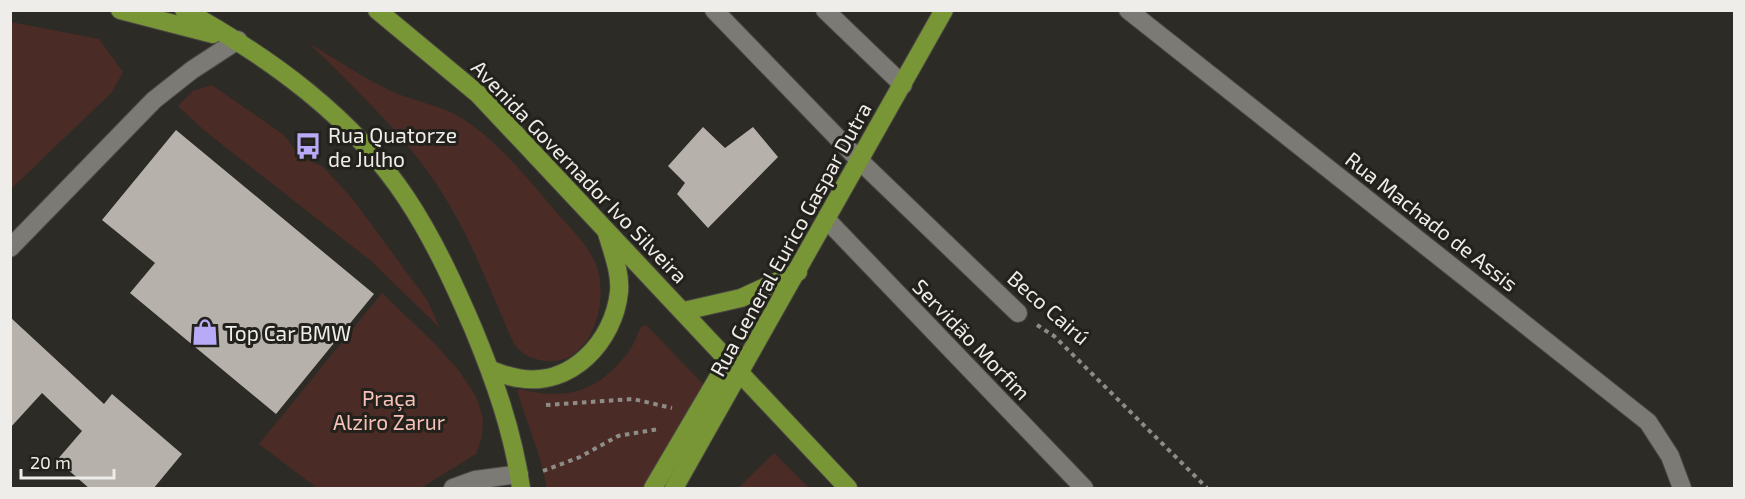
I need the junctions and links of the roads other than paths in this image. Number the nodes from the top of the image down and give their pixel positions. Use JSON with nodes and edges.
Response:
{"nodes":[{"id":1,"x":120,"y":10,"type":"edge"},
{"id":2,"x":184,"y":10,"type":"edge"},
{"id":3,"x":377,"y":10,"type":"edge"},
{"id":4,"x":714,"y":10,"type":"edge"},
{"id":5,"x":825,"y":10,"type":"edge"},
{"id":6,"x":945,"y":10,"type":"edge"},
{"id":7,"x":1128,"y":10,"type":"edge"},
{"id":8,"x":238,"y":40,"type":"junction"},
{"id":9,"x":903,"y":85,"type":"junction"},
{"id":10,"x":860,"y":161,"type":"junction"},
{"id":11,"x":827,"y":220,"type":"junction"},
{"id":12,"x":606,"y":228,"type":"junction"},
{"id":13,"x":10,"y":248,"type":"edge"},
{"id":14,"x":798,"y":272,"type":"junction"},
{"id":15,"x":684,"y":311,"type":"junction"},
{"id":16,"x":1018,"y":313,"type":"road end"},
{"id":17,"x":729,"y":359,"type":"junction"},
{"id":18,"x":491,"y":370,"type":"junction"},
{"id":19,"x":742,"y":372,"type":"junction"},
{"id":20,"x":520,"y":481,"type":"edge"},
{"id":21,"x":453,"y":489,"type":"edge"},
{"id":22,"x":653,"y":489,"type":"edge"},
{"id":23,"x":674,"y":489,"type":"edge"},
{"id":24,"x":848,"y":489,"type":"edge"},
{"id":25,"x":1084,"y":489,"type":"edge"},
{"id":26,"x":1682,"y":489,"type":"edge"}],
"edges":[{"from":1,"to":8,"type":"main road"},
{"from":2,"to":8,"type":"main road"},
{"from":3,"to":12,"type":"main road","name":"Avenida Governador Ivo Silveira"},
{"from":4,"to":10,"type":"street"},
{"from":5,"to":9,"type":"street"},
{"from":6,"to":9,"type":"main road","name":"Rua General Eurico Gaspar Dutra"},
{"from":7,"to":26,"type":"street","name":"Rua Machado de Assis"},
{"from":8,"to":13,"type":"street"},
{"from":8,"to":18,"type":"main road"},
{"from":9,"to":10,"type":"main road","name":"Rua General Eurico Gaspar Dutra"},
{"from":10,"to":11,"type":"main road","name":"Rua General Eurico Gaspar Dutra"},
{"from":10,"to":16,"type":"street","name":"Beco Cairú"},
{"from":11,"to":14,"type":"main road","name":"Rua General Eurico Gaspar Dutra"},
{"from":11,"to":25,"type":"street","name":"Servidão Morfim"},
{"from":12,"to":15,"type":"main road","name":"Avenida Governador Ivo Silveira"},
{"from":12,"to":18,"type":"main road"},
{"from":14,"to":15,"type":"main road"},
{"from":14,"to":19,"type":"main road","name":"Rua General Eurico Gaspar Dutra"},
{"from":15,"to":17,"type":"main road","name":"Avenida Governador Ivo Silveira"},
{"from":17,"to":19,"type":"main road","name":"Avenida Governador Ivo Silveira"},
{"from":17,"to":22,"type":"main road","name":"Rua General Eurico Gaspar Dutra"},
{"from":18,"to":20,"type":"main road"},
{"from":19,"to":23,"type":"main road","name":"Rua General Eurico Gaspar Dutra"},
{"from":19,"to":24,"type":"main road","name":"Avenida Governador Ivo Silveira"},
{"from":20,"to":21,"type":"street"}]}
